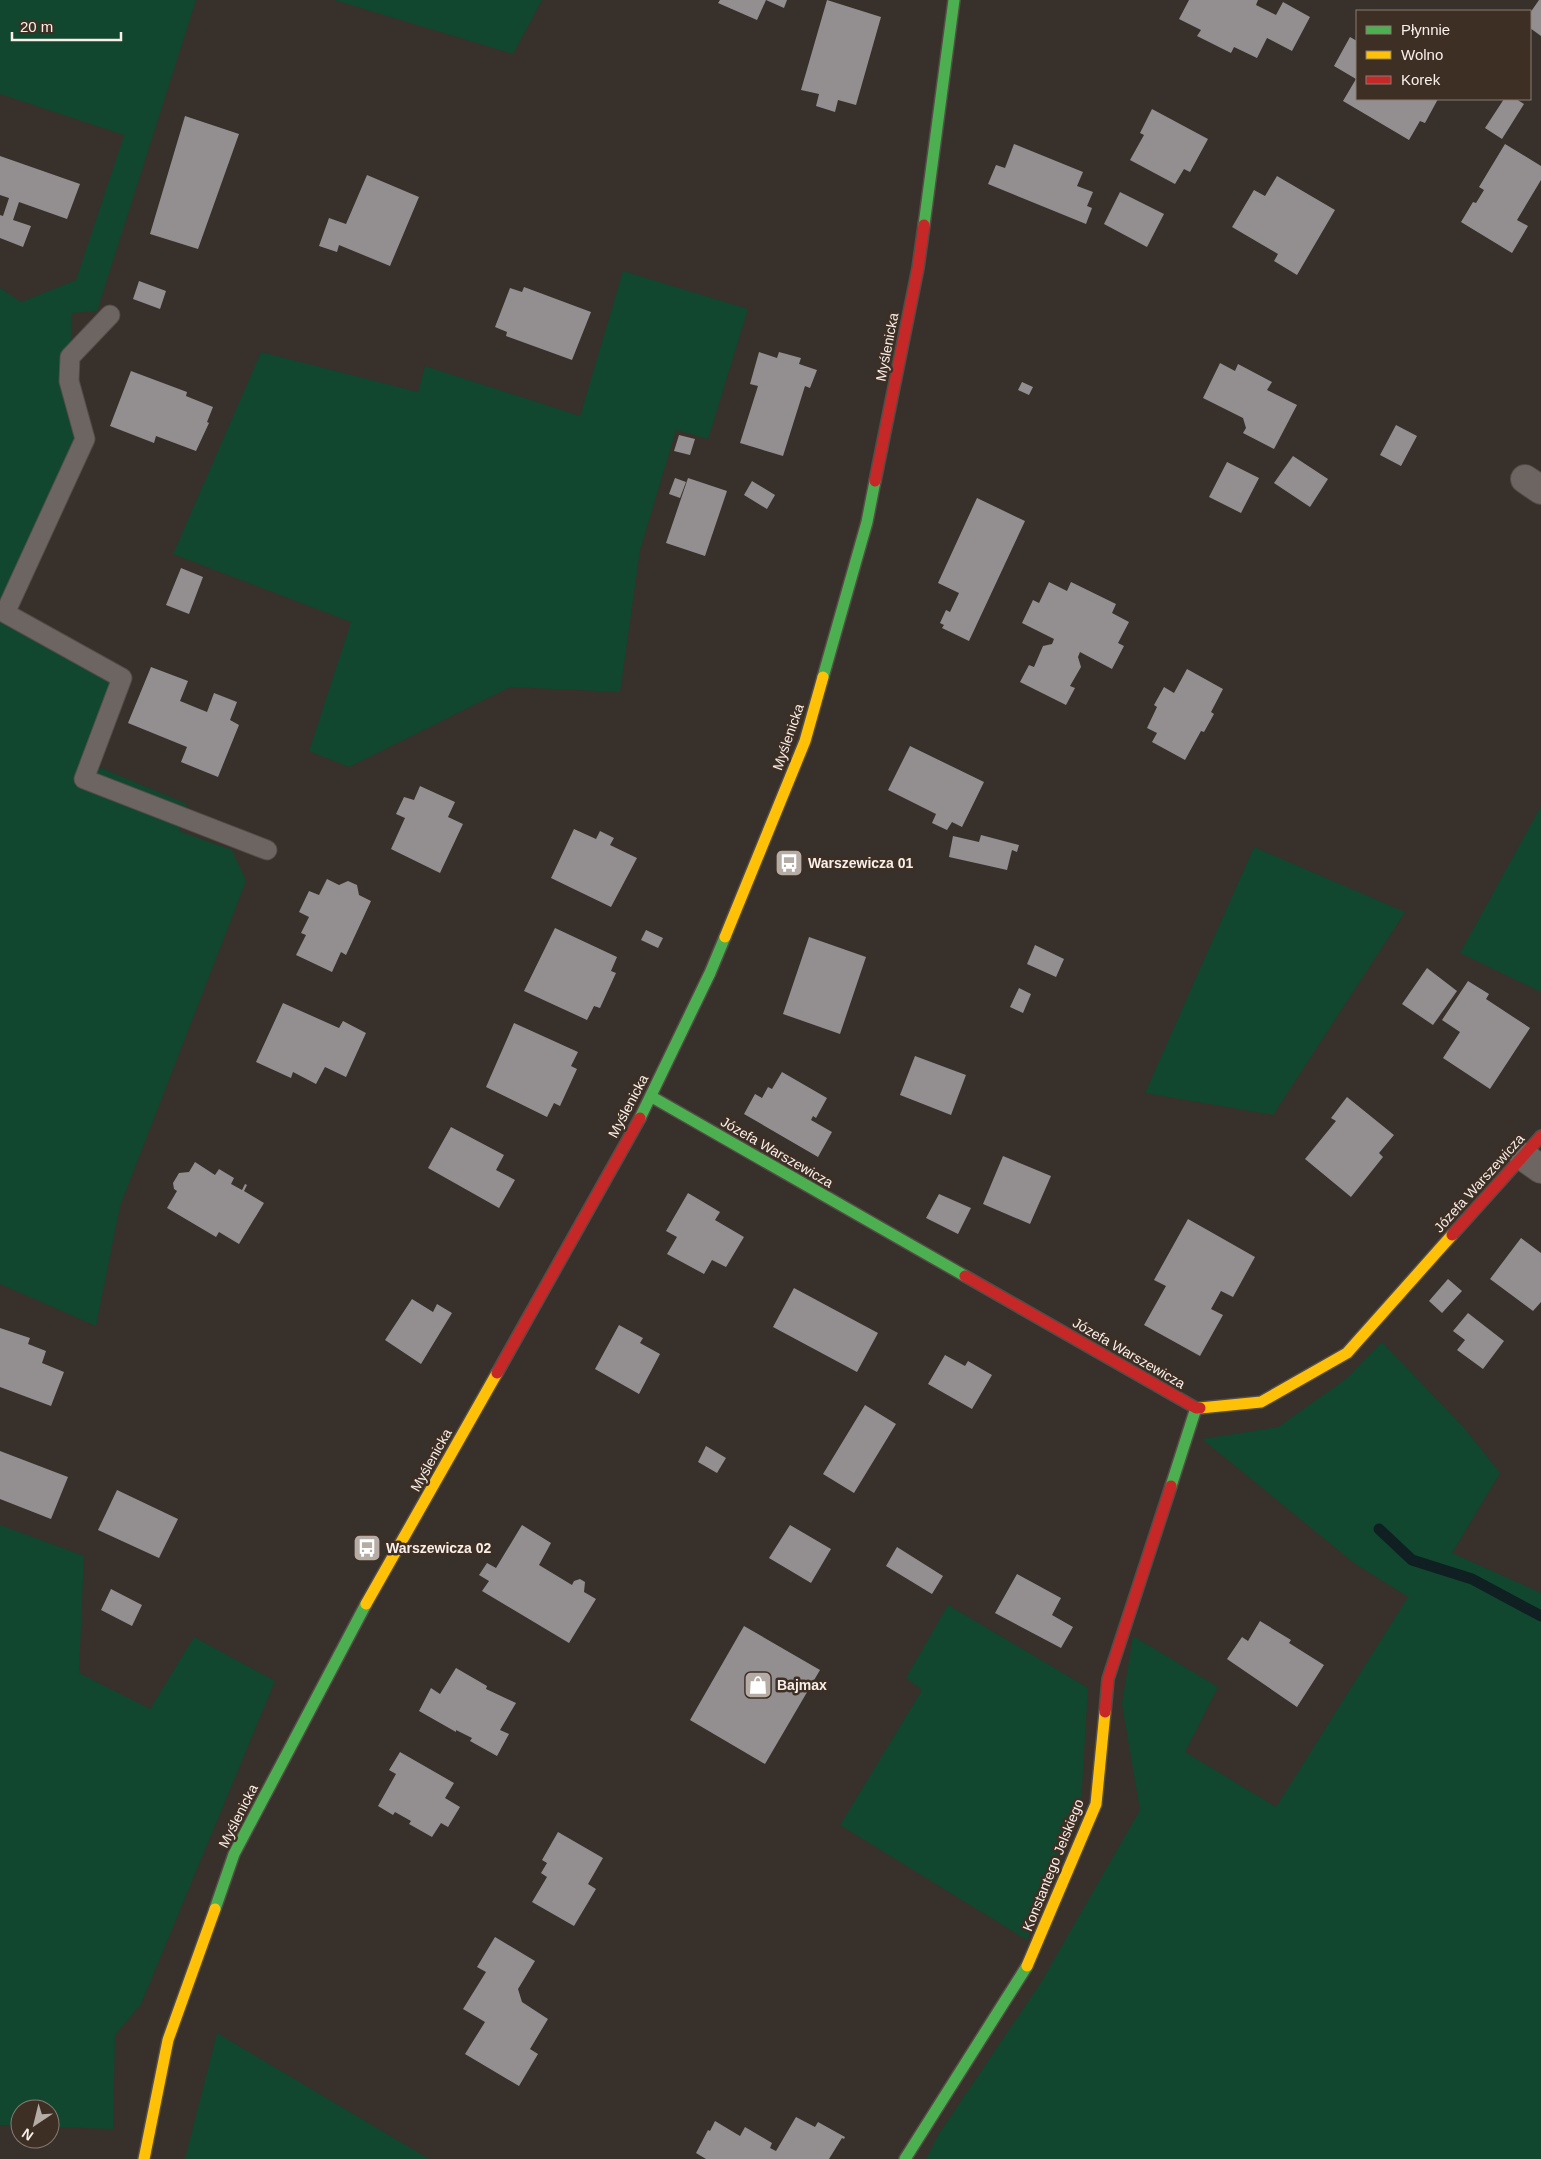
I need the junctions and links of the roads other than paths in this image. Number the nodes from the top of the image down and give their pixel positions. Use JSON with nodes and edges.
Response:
{"nodes":[{"id":1,"x":954,"y":0,"type":"edge"},
{"id":2,"x":110,"y":315,"type":"dead end"},
{"id":3,"x":267,"y":850,"type":"dead end"},
{"id":4,"x":652,"y":1097,"type":"junction"},
{"id":5,"x":1535,"y":1154,"type":"edge"},
{"id":6,"x":1196,"y":1408,"type":"junction"},
{"id":7,"x":144,"y":2159,"type":"edge"},
{"id":8,"x":905,"y":2159,"type":"edge"}],
"edges":[{"from":1,"to":4,"type":"street","name":"Myślenicka"},
{"from":2,"to":3,"type":"lane"},
{"from":4,"to":6,"type":"street","name":"Józefa Warszewicza"},
{"from":4,"to":7,"type":"street","name":"Myślenicka"},
{"from":5,"to":6,"type":"street","name":"Józefa Warszewicza"},
{"from":6,"to":8,"type":"street","name":"Konstantego Jelskiego"}]}
